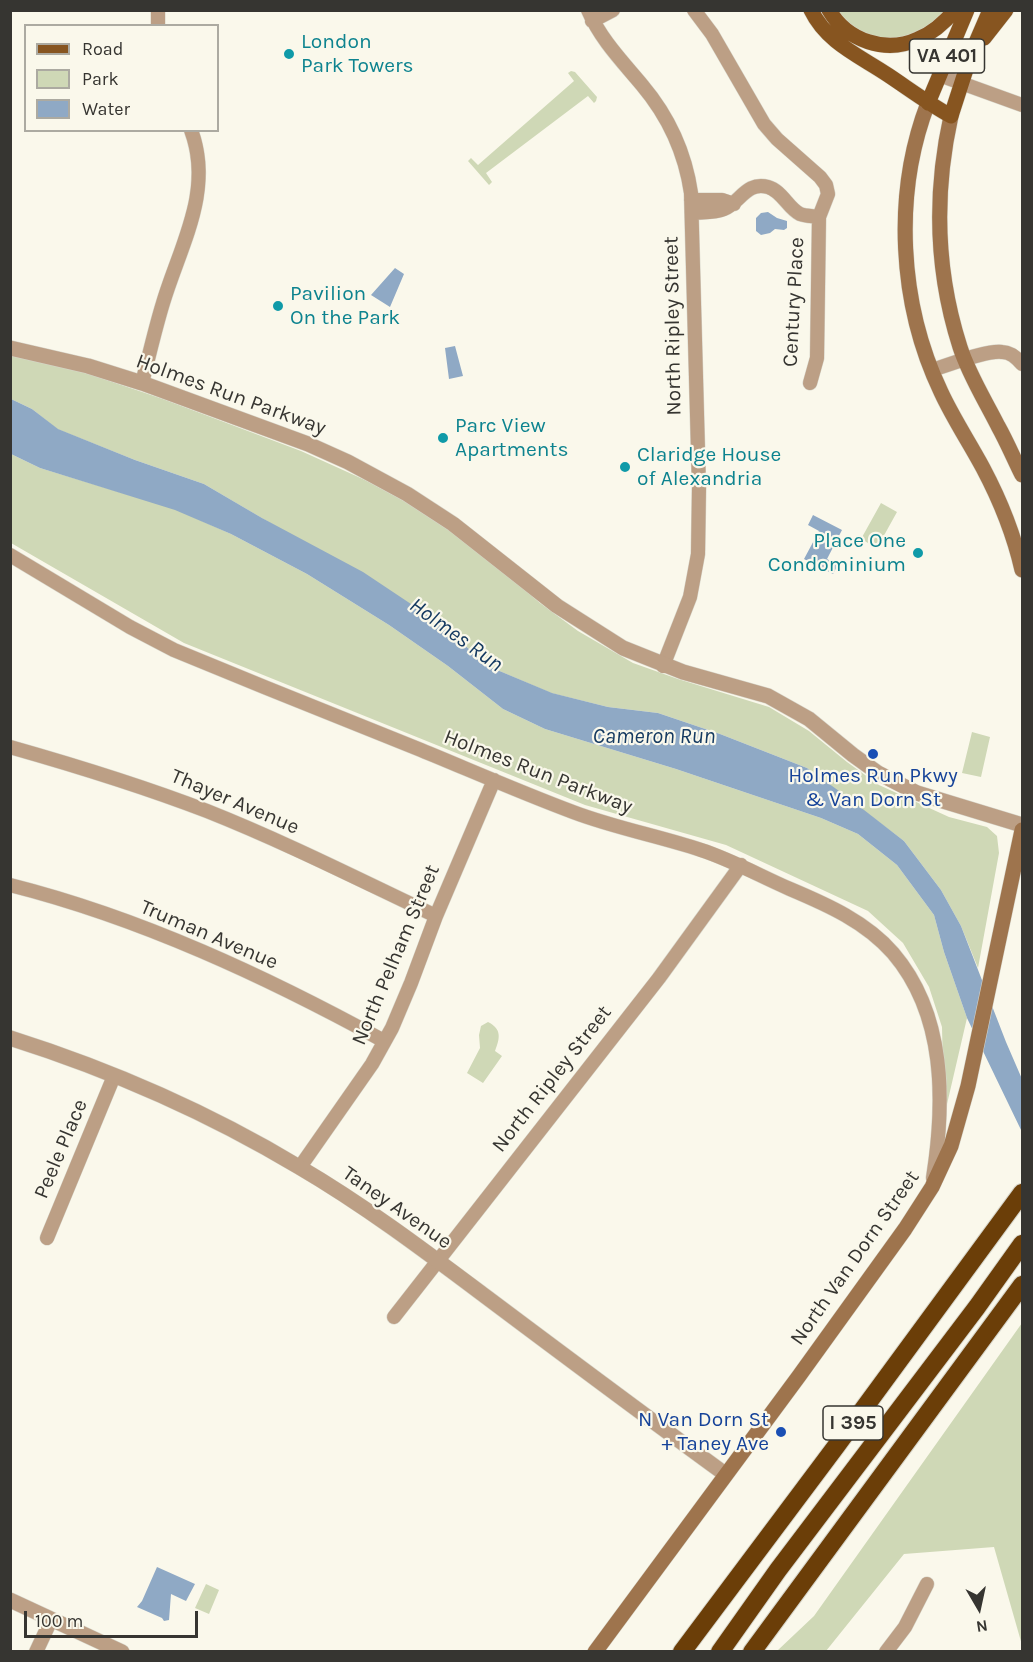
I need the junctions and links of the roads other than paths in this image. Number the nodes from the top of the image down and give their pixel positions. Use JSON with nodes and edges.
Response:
{"nodes":[{"id":1,"x":613,"y":10,"type":"edge"},
{"id":2,"x":694,"y":10,"type":"edge"},
{"id":3,"x":811,"y":10,"type":"edge"},
{"id":4,"x":829,"y":10,"type":"edge"},
{"id":5,"x":955,"y":10,"type":"edge"},
{"id":6,"x":967,"y":10,"type":"edge"},
{"id":7,"x":990,"y":10,"type":"edge"},
{"id":8,"x":1006,"y":10,"type":"edge"},
{"id":9,"x":590,"y":16,"type":"edge"},
{"id":10,"x":971,"y":54,"type":"junction"},
{"id":11,"x":939,"y":75,"type":"junction"},
{"id":12,"x":962,"y":83,"type":"junction"},
{"id":13,"x":928,"y":103,"type":"junction"},
{"id":14,"x":1023,"y":105,"type":"edge"},
{"id":15,"x":951,"y":116,"type":"junction"},
{"id":16,"x":191,"y":132,"type":"edge"},
{"id":17,"x":692,"y":207,"type":"junction"},
{"id":18,"x":819,"y":218,"type":"junction"},
{"id":19,"x":10,"y":348,"type":"edge"},
{"id":20,"x":965,"y":360,"type":"junction"},
{"id":21,"x":1023,"y":364,"type":"edge"},
{"id":22,"x":932,"y":370,"type":"junction"},
{"id":23,"x":142,"y":383,"type":"junction"},
{"id":24,"x":810,"y":383,"type":"dead end"},
{"id":25,"x":1023,"y":475,"type":"edge"},
{"id":26,"x":10,"y":555,"type":"edge"},
{"id":27,"x":1023,"y":570,"type":"edge"},
{"id":28,"x":663,"y":666,"type":"junction"},
{"id":29,"x":10,"y":747,"type":"edge"},
{"id":30,"x":495,"y":780,"type":"junction"},
{"id":31,"x":1023,"y":827,"type":"edge"},
{"id":32,"x":741,"y":865,"type":"junction"},
{"id":33,"x":10,"y":885,"type":"edge"},
{"id":34,"x":436,"y":916,"type":"junction"},
{"id":35,"x":10,"y":1038,"type":"edge"},
{"id":36,"x":384,"y":1041,"type":"junction"},
{"id":37,"x":114,"y":1076,"type":"junction"},
{"id":38,"x":300,"y":1167,"type":"junction"},
{"id":39,"x":932,"y":1187,"type":"junction"},
{"id":40,"x":1023,"y":1193,"type":"edge"},
{"id":41,"x":47,"y":1238,"type":"dead end"},
{"id":42,"x":1023,"y":1244,"type":"edge"},
{"id":43,"x":436,"y":1261,"type":"junction"},
{"id":44,"x":1023,"y":1285,"type":"edge"},
{"id":45,"x":394,"y":1317,"type":"dead end"},
{"id":46,"x":725,"y":1474,"type":"junction"},
{"id":47,"x":927,"y":1584,"type":"dead end"},
{"id":48,"x":10,"y":1600,"type":"edge"},
{"id":49,"x":51,"y":1620,"type":"junction"},
{"id":50,"x":36,"y":1652,"type":"edge"},
{"id":51,"x":122,"y":1652,"type":"edge"},
{"id":52,"x":595,"y":1652,"type":"edge"},
{"id":53,"x":682,"y":1652,"type":"edge"},
{"id":54,"x":720,"y":1652,"type":"edge"},
{"id":55,"x":752,"y":1652,"type":"edge"},
{"id":56,"x":886,"y":1652,"type":"edge"}],
"edges":[{"from":1,"to":9,"type":"street"},
{"from":2,"to":18,"type":"street"},
{"from":3,"to":13,"type":"main road"},
{"from":4,"to":5,"type":"main road"},
{"from":6,"to":11,"type":"main road","number":"VA 401"},
{"from":7,"to":10,"type":"main road","number":"VA 401"},
{"from":8,"to":10,"type":"main road"},
{"from":9,"to":17,"type":"street","name":"North Ripley Street"},
{"from":10,"to":12,"type":"main road","number":"VA 401"},
{"from":11,"to":12,"type":"street"},
{"from":11,"to":13,"type":"main road","number":"VA 401"},
{"from":12,"to":14,"type":"street"},
{"from":12,"to":15,"type":"main road","number":"VA 401"},
{"from":13,"to":15,"type":"main road"},
{"from":13,"to":22,"type":"main road","number":"VA 401"},
{"from":15,"to":20,"type":"main road","number":"VA 401"},
{"from":16,"to":23,"type":"street"},
{"from":17,"to":18,"type":"street","name":"Century Place"},
{"from":17,"to":28,"type":"street","name":"North Ripley Street"},
{"from":18,"to":24,"type":"street","name":"Century Place"},
{"from":19,"to":23,"type":"street","name":"Holmes Run Parkway"},
{"from":20,"to":21,"type":"street"},
{"from":20,"to":22,"type":"street"},
{"from":20,"to":25,"type":"main road","number":"VA 401"},
{"from":22,"to":27,"type":"main road","number":"VA 401"},
{"from":23,"to":28,"type":"street","name":"Holmes Run Parkway"},
{"from":26,"to":30,"type":"street","name":"Holmes Run Parkway"},
{"from":28,"to":31,"type":"street","name":"Holmes Run Parkway"},
{"from":29,"to":34,"type":"street","name":"Thayer Avenue"},
{"from":30,"to":32,"type":"street","name":"Holmes Run Parkway"},
{"from":30,"to":34,"type":"street","name":"North Pelham Street"},
{"from":31,"to":39,"type":"main road","name":"North Van Dorn Street"},
{"from":32,"to":39,"type":"street","name":"Holmes Run Parkway"},
{"from":32,"to":43,"type":"street","name":"North Ripley Street"},
{"from":33,"to":36,"type":"street","name":"Truman Avenue"},
{"from":34,"to":36,"type":"street","name":"North Pelham Street"},
{"from":35,"to":37,"type":"street","name":"Taney Avenue"},
{"from":36,"to":38,"type":"street","name":"North Pelham Street"},
{"from":37,"to":38,"type":"street","name":"Taney Avenue"},
{"from":37,"to":41,"type":"street","name":"Peele Place"},
{"from":38,"to":43,"type":"street","name":"Taney Avenue"},
{"from":39,"to":46,"type":"main road","name":"North Van Dorn Street"},
{"from":40,"to":53,"type":"highway","number":"I 395"},
{"from":42,"to":54,"type":"highway"},
{"from":43,"to":45,"type":"street","name":"North Ripley Street"},
{"from":43,"to":46,"type":"street","name":"Taney Avenue"},
{"from":44,"to":55,"type":"highway","number":"I 395"},
{"from":46,"to":52,"type":"main road","name":"North Van Dorn Street"},
{"from":47,"to":56,"type":"street"},
{"from":48,"to":49,"type":"street"},
{"from":49,"to":50,"type":"street"},
{"from":49,"to":51,"type":"street"}]}
